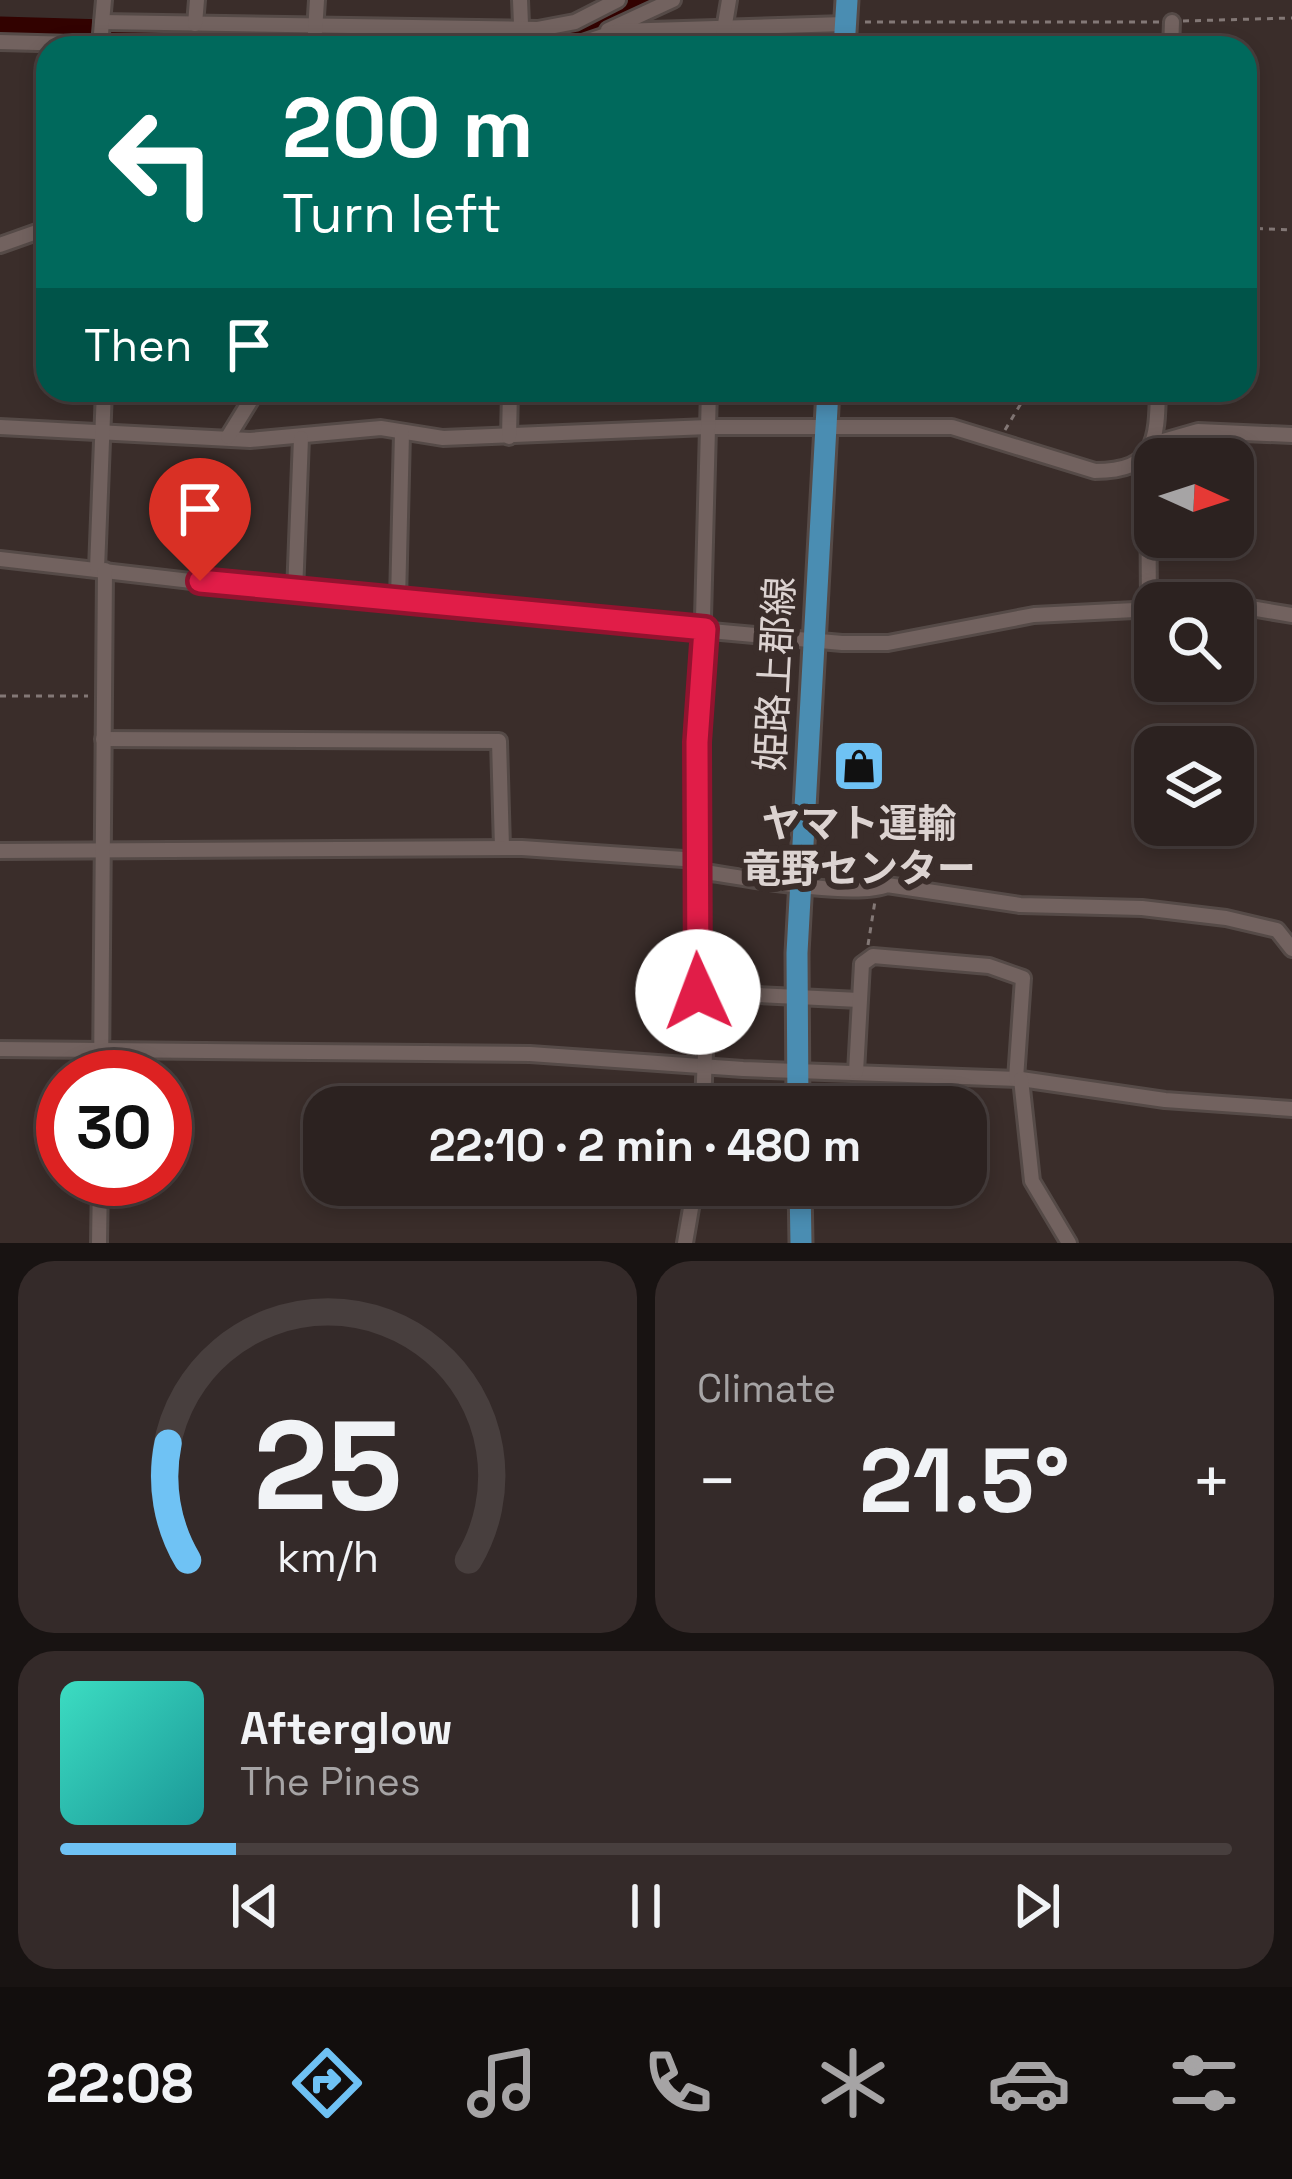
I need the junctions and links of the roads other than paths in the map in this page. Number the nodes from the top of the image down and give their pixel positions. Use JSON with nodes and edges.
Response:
{"nodes":[{"id":1,"x":104,"y":0,"type":"edge"},
{"id":2,"x":197,"y":0,"type":"edge"},
{"id":3,"x":316,"y":0,"type":"edge"},
{"id":4,"x":520,"y":0,"type":"edge"},
{"id":5,"x":618,"y":0,"type":"edge"},
{"id":6,"x":673,"y":0,"type":"edge"},
{"id":7,"x":729,"y":0,"type":"edge"},
{"id":8,"x":847,"y":0,"type":"edge"},
{"id":9,"x":648,"y":5,"type":"edge"},
{"id":10,"x":1172,"y":22,"type":"road end"},
{"id":11,"x":195,"y":24,"type":"junction"},
{"id":12,"x":845,"y":24,"type":"junction"},
{"id":13,"x":725,"y":30,"type":"junction"},
{"id":14,"x":607,"y":35,"type":"junction"},
{"id":15,"x":99,"y":36,"type":"edge"},
{"id":16,"x":113,"y":36,"type":"edge"},
{"id":17,"x":306,"y":36,"type":"edge"},
{"id":18,"x":315,"y":36,"type":"edge"},
{"id":19,"x":522,"y":36,"type":"edge"},
{"id":20,"x":526,"y":36,"type":"edge"},
{"id":21,"x":604,"y":36,"type":"edge"},
{"id":22,"x":724,"y":36,"type":"edge"},
{"id":23,"x":844,"y":36,"type":"edge"},
{"id":24,"x":1171,"y":36,"type":"edge"},
{"id":25,"x":36,"y":41,"type":"edge"},
{"id":26,"x":0,"y":42,"type":"edge"},
{"id":27,"x":36,"y":232,"type":"edge"},
{"id":28,"x":0,"y":244,"type":"edge"},
{"id":29,"x":104,"y":402,"type":"edge"},
{"id":30,"x":249,"y":402,"type":"edge"},
{"id":31,"x":510,"y":402,"type":"edge"},
{"id":32,"x":709,"y":402,"type":"edge"},
{"id":33,"x":827,"y":402,"type":"edge"},
{"id":34,"x":1158,"y":402,"type":"edge"},
{"id":35,"x":826,"y":426,"type":"junction"},
{"id":36,"x":0,"y":427,"type":"edge"},
{"id":37,"x":708,"y":427,"type":"junction"},
{"id":38,"x":103,"y":430,"type":"junction"},
{"id":39,"x":402,"y":434,"type":"junction"},
{"id":40,"x":1292,"y":435,"type":"edge"},
{"id":41,"x":228,"y":436,"type":"junction"},
{"id":42,"x":509,"y":437,"type":"junction"},
{"id":43,"x":301,"y":438,"type":"junction"},
{"id":44,"x":1153,"y":438,"type":"edge"},
{"id":45,"x":1179,"y":438,"type":"edge"},
{"id":46,"x":1134,"y":462,"type":"edge"},
{"id":47,"x":0,"y":559,"type":"edge"},
{"id":48,"x":101,"y":570,"type":"junction"},
{"id":49,"x":295,"y":592,"type":"junction"},
{"id":50,"x":398,"y":601,"type":"junction"},
{"id":51,"x":1254,"y":609,"type":"edge"},
{"id":52,"x":1134,"y":610,"type":"edge"},
{"id":53,"x":1292,"y":615,"type":"edge"},
{"id":54,"x":705,"y":629,"type":"junction"},
{"id":55,"x":813,"y":640,"type":"junction"},
{"id":56,"x":103,"y":739,"type":"junction"},
{"id":57,"x":502,"y":847,"type":"junction"},
{"id":58,"x":0,"y":851,"type":"edge"},
{"id":59,"x":103,"y":851,"type":"junction"},
{"id":60,"x":699,"y":866,"type":"junction"},
{"id":61,"x":800,"y":884,"type":"junction"},
{"id":62,"x":1292,"y":949,"type":"edge"},
{"id":63,"x":698,"y":992,"type":"junction"},
{"id":64,"x":797,"y":996,"type":"junction"},
{"id":65,"x":860,"y":1000,"type":"junction"},
{"id":66,"x":0,"y":1048,"type":"edge"},
{"id":67,"x":67,"y":1050,"type":"edge"},
{"id":68,"x":101,"y":1050,"type":"edge"},
{"id":69,"x":192,"y":1051,"type":"edge"},
{"id":70,"x":705,"y":1066,"type":"junction"},
{"id":71,"x":797,"y":1070,"type":"junction"},
{"id":72,"x":856,"y":1072,"type":"junction"},
{"id":73,"x":1019,"y":1079,"type":"junction"},
{"id":74,"x":704,"y":1086,"type":"edge"},
{"id":75,"x":797,"y":1086,"type":"edge"},
{"id":76,"x":1292,"y":1109,"type":"edge"},
{"id":77,"x":100,"y":1206,"type":"edge"},
{"id":78,"x":691,"y":1206,"type":"edge"},
{"id":79,"x":800,"y":1206,"type":"edge"},
{"id":80,"x":99,"y":1243,"type":"edge"},
{"id":81,"x":685,"y":1243,"type":"edge"},
{"id":82,"x":801,"y":1243,"type":"edge"},
{"id":83,"x":1069,"y":1243,"type":"edge"}],
"edges":[{"from":1,"to":15,"type":"street"},
{"from":2,"to":11,"type":"street"},
{"from":3,"to":18,"type":"street"},
{"from":4,"to":19,"type":"street"},
{"from":5,"to":20,"type":"street"},
{"from":6,"to":9,"type":"street"},
{"from":7,"to":13,"type":"street"},
{"from":8,"to":12,"type":"main road"},
{"from":9,"to":14,"type":"street"},
{"from":10,"to":24,"type":"street"},
{"from":11,"to":16,"type":"street"},
{"from":11,"to":17,"type":"street"},
{"from":12,"to":13,"type":"street"},
{"from":12,"to":23,"type":"main road"},
{"from":13,"to":14,"type":"street"},
{"from":13,"to":22,"type":"street"},
{"from":14,"to":21,"type":"street"},
{"from":25,"to":26,"type":"street"},
{"from":27,"to":28,"type":"street"},
{"from":29,"to":38,"type":"street"},
{"from":30,"to":41,"type":"street"},
{"from":31,"to":42,"type":"street"},
{"from":32,"to":37,"type":"street"},
{"from":33,"to":35,"type":"main road","name":"姫路上郡線"},
{"from":34,"to":44,"type":"street"},
{"from":35,"to":37,"type":"street"},
{"from":35,"to":46,"type":"street"},
{"from":35,"to":55,"type":"main road","name":"姫路上郡線"},
{"from":36,"to":38,"type":"street"},
{"from":37,"to":42,"type":"street"},
{"from":37,"to":54,"type":"street"},
{"from":38,"to":41,"type":"street"},
{"from":38,"to":48,"type":"street"},
{"from":39,"to":42,"type":"street"},
{"from":39,"to":43,"type":"street"},
{"from":39,"to":50,"type":"street"},
{"from":40,"to":45,"type":"street"},
{"from":41,"to":43,"type":"street"},
{"from":43,"to":49,"type":"street"},
{"from":47,"to":48,"type":"street"},
{"from":48,"to":49,"type":"street"},
{"from":48,"to":56,"type":"street"},
{"from":49,"to":50,"type":"street"},
{"from":50,"to":54,"type":"street"},
{"from":51,"to":53,"type":"street"},
{"from":52,"to":55,"type":"street"},
{"from":54,"to":55,"type":"street"},
{"from":54,"to":60,"type":"street"},
{"from":55,"to":61,"type":"main road","name":"姫路上郡線"},
{"from":56,"to":57,"type":"street"},
{"from":56,"to":59,"type":"street"},
{"from":57,"to":59,"type":"street"},
{"from":57,"to":60,"type":"street"},
{"from":58,"to":59,"type":"street"},
{"from":59,"to":68,"type":"street"},
{"from":60,"to":61,"type":"street"},
{"from":60,"to":63,"type":"street"},
{"from":61,"to":62,"type":"street"},
{"from":61,"to":64,"type":"main road","name":"姫路上郡線"},
{"from":63,"to":64,"type":"street"},
{"from":63,"to":70,"type":"street"},
{"from":64,"to":65,"type":"street"},
{"from":64,"to":71,"type":"main road","name":"姫路上郡線"},
{"from":65,"to":72,"type":"street"},
{"from":65,"to":73,"type":"street"},
{"from":66,"to":67,"type":"street"},
{"from":69,"to":70,"type":"street"},
{"from":70,"to":71,"type":"street"},
{"from":70,"to":74,"type":"street"},
{"from":71,"to":72,"type":"street"},
{"from":71,"to":75,"type":"main road","name":"姫路上郡線"},
{"from":72,"to":73,"type":"street"},
{"from":73,"to":76,"type":"street"},
{"from":73,"to":83,"type":"street"},
{"from":77,"to":80,"type":"street"},
{"from":78,"to":81,"type":"street"},
{"from":79,"to":82,"type":"main road"}]}
